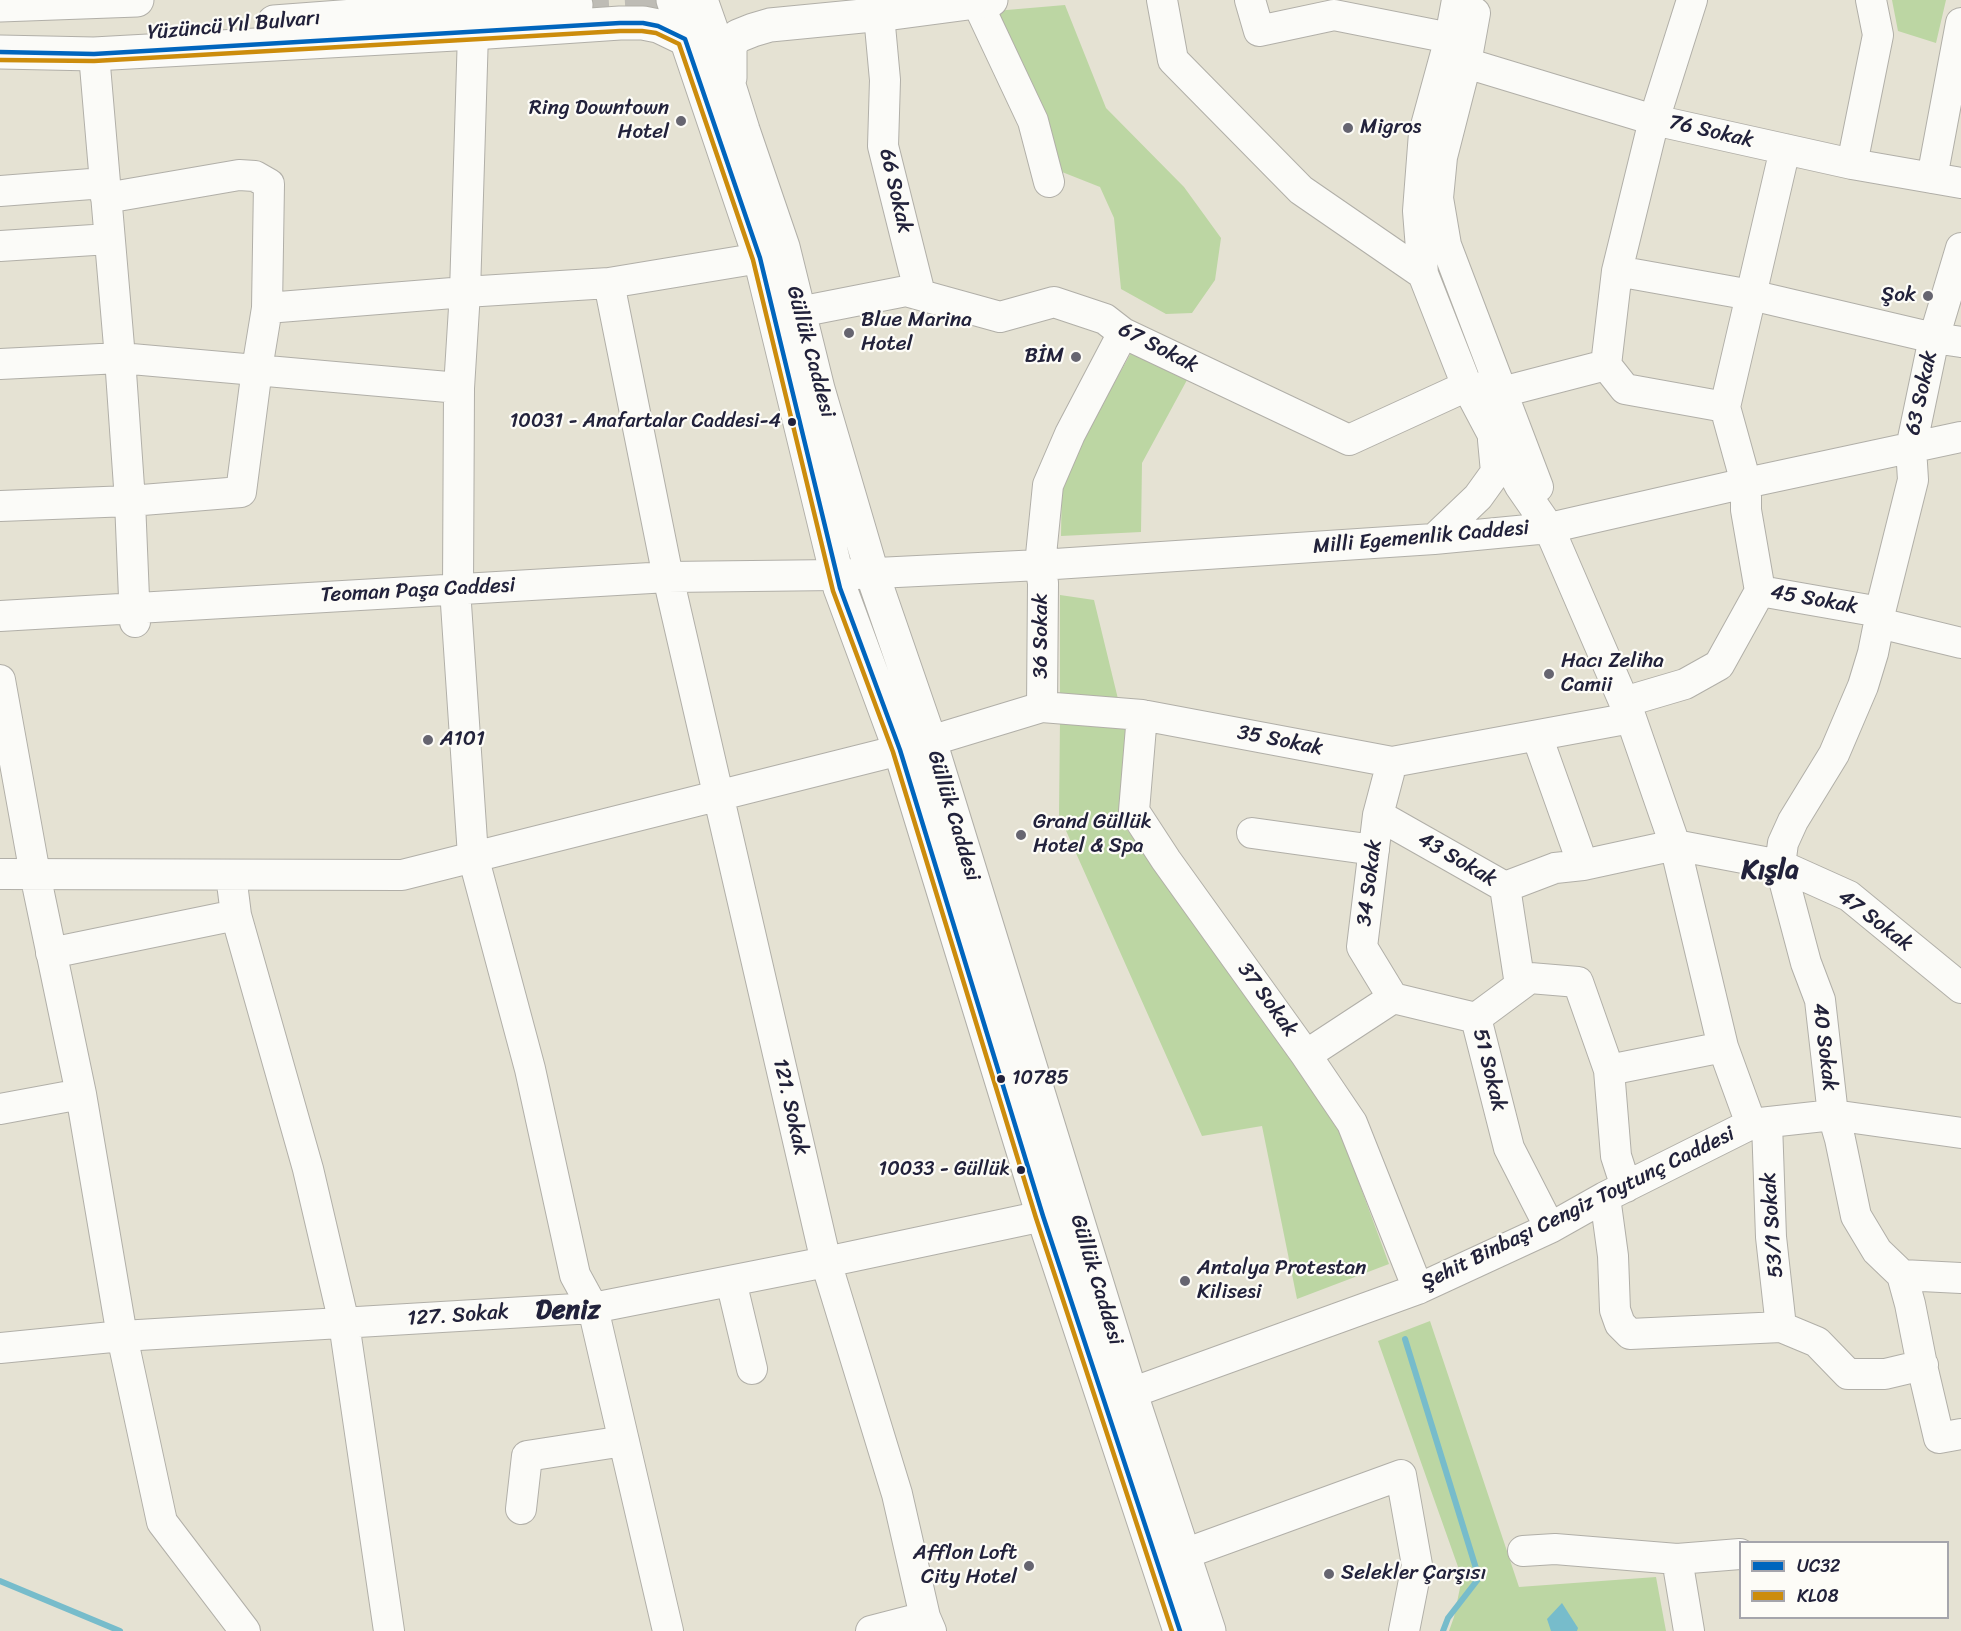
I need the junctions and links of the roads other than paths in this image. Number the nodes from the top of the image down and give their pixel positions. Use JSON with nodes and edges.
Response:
{"nodes":[{"id":1,"x":15,"y":0,"type":"edge"},
{"id":2,"x":138,"y":0,"type":"edge"},
{"id":3,"x":615,"y":0,"type":"edge"},
{"id":4,"x":1162,"y":0,"type":"edge"},
{"id":5,"x":1250,"y":0,"type":"edge"},
{"id":6,"x":1457,"y":0,"type":"edge"},
{"id":7,"x":1478,"y":0,"type":"edge"},
{"id":8,"x":1692,"y":0,"type":"edge"},
{"id":9,"x":1871,"y":0,"type":"edge"},
{"id":10,"x":984,"y":1,"type":"edge"},
{"id":11,"x":0,"y":4,"type":"edge"},
{"id":12,"x":682,"y":11,"type":"edge"},
{"id":13,"x":879,"y":15,"type":"junction"},
{"id":14,"x":779,"y":16,"type":"edge"},
{"id":15,"x":581,"y":19,"type":"junction"},
{"id":16,"x":1961,"y":23,"type":"edge"},
{"id":17,"x":474,"y":33,"type":"junction"},
{"id":18,"x":1450,"y":38,"type":"junction"},
{"id":19,"x":0,"y":47,"type":"edge"},
{"id":20,"x":0,"y":52,"type":"edge"},
{"id":21,"x":94,"y":54,"type":"junction"},
{"id":22,"x":1466,"y":63,"type":"junction"},
{"id":23,"x":730,"y":86,"type":"junction"},
{"id":24,"x":1654,"y":120,"type":"junction"},
{"id":25,"x":1785,"y":149,"type":"junction"},
{"id":26,"x":1852,"y":164,"type":"junction"},
{"id":27,"x":1947,"y":180,"type":"edge"},
{"id":28,"x":1049,"y":182,"type":"dead end"},
{"id":29,"x":0,"y":191,"type":"edge"},
{"id":30,"x":105,"y":191,"type":"junction"},
{"id":31,"x":109,"y":240,"type":"junction"},
{"id":32,"x":0,"y":246,"type":"edge"},
{"id":33,"x":1961,"y":248,"type":"edge"},
{"id":34,"x":760,"y":258,"type":"junction"},
{"id":35,"x":1617,"y":271,"type":"junction"},
{"id":36,"x":1423,"y":274,"type":"junction"},
{"id":37,"x":609,"y":283,"type":"junction"},
{"id":38,"x":465,"y":292,"type":"junction"},
{"id":39,"x":920,"y":294,"type":"junction"},
{"id":40,"x":1751,"y":295,"type":"junction"},
{"id":41,"x":267,"y":308,"type":"junction"},
{"id":42,"x":799,"y":312,"type":"junction"},
{"id":43,"x":1123,"y":333,"type":"junction"},
{"id":44,"x":1947,"y":340,"type":"edge"},
{"id":45,"x":120,"y":357,"type":"junction"},
{"id":46,"x":0,"y":364,"type":"edge"},
{"id":47,"x":1606,"y":364,"type":"junction"},
{"id":48,"x":257,"y":369,"type":"junction"},
{"id":49,"x":1467,"y":386,"type":"junction"},
{"id":50,"x":459,"y":388,"type":"junction"},
{"id":51,"x":1502,"y":392,"type":"junction"},
{"id":52,"x":1725,"y":407,"type":"junction"},
{"id":53,"x":1492,"y":434,"type":"junction"},
{"id":54,"x":1961,"y":437,"type":"edge"},
{"id":55,"x":1911,"y":448,"type":"junction"},
{"id":56,"x":1746,"y":483,"type":"junction"},
{"id":57,"x":130,"y":501,"type":"junction"},
{"id":58,"x":1906,"y":505,"type":"joint"},
{"id":59,"x":0,"y":506,"type":"edge"},
{"id":60,"x":1549,"y":528,"type":"junction"},
{"id":61,"x":1434,"y":539,"type":"junction"},
{"id":62,"x":1040,"y":565,"type":"junction"},
{"id":63,"x":872,"y":573,"type":"junction"},
{"id":64,"x":836,"y":575,"type":"junction"},
{"id":65,"x":668,"y":577,"type":"junction"},
{"id":66,"x":458,"y":588,"type":"junction"},
{"id":67,"x":1760,"y":591,"type":"junction"},
{"id":68,"x":134,"y":615,"type":"junction"},
{"id":69,"x":0,"y":616,"type":"edge"},
{"id":70,"x":1879,"y":617,"type":"junction"},
{"id":71,"x":1961,"y":644,"type":"edge"},
{"id":72,"x":0,"y":680,"type":"edge"},
{"id":73,"x":1042,"y":707,"type":"junction"},
{"id":74,"x":1628,"y":710,"type":"junction"},
{"id":75,"x":1142,"y":715,"type":"junction"},
{"id":76,"x":1537,"y":736,"type":"junction"},
{"id":77,"x":915,"y":745,"type":"junction"},
{"id":78,"x":1392,"y":762,"type":"junction"},
{"id":79,"x":719,"y":795,"type":"junction"},
{"id":80,"x":1378,"y":815,"type":"junction"},
{"id":81,"x":1252,"y":833,"type":"dead end"},
{"id":82,"x":1675,"y":845,"type":"junction"},
{"id":83,"x":1374,"y":850,"type":"junction"},
{"id":84,"x":473,"y":856,"type":"junction"},
{"id":85,"x":1584,"y":865,"type":"junction"},
{"id":86,"x":1780,"y":866,"type":"junction"},
{"id":87,"x":11,"y":875,"type":"edge"},
{"id":88,"x":231,"y":875,"type":"junction"},
{"id":89,"x":1505,"y":887,"type":"junction"},
{"id":90,"x":236,"y":915,"type":"junction"},
{"id":91,"x":51,"y":953,"type":"junction"},
{"id":92,"x":1520,"y":985,"type":"junction"},
{"id":93,"x":1961,"y":988,"type":"edge"},
{"id":94,"x":1393,"y":998,"type":"junction"},
{"id":95,"x":1476,"y":1018,"type":"junction"},
{"id":96,"x":1723,"y":1047,"type":"junction"},
{"id":97,"x":1306,"y":1055,"type":"junction"},
{"id":98,"x":1609,"y":1070,"type":"junction"},
{"id":99,"x":81,"y":1094,"type":"junction"},
{"id":100,"x":0,"y":1109,"type":"edge"},
{"id":101,"x":1833,"y":1115,"type":"junction"},
{"id":102,"x":1759,"y":1124,"type":"junction"},
{"id":103,"x":1961,"y":1133,"type":"edge"},
{"id":104,"x":1616,"y":1192,"type":"junction"},
{"id":105,"x":1043,"y":1216,"type":"junction"},
{"id":106,"x":1550,"y":1228,"type":"junction"},
{"id":107,"x":826,"y":1262,"type":"junction"},
{"id":108,"x":1902,"y":1275,"type":"junction"},
{"id":109,"x":1961,"y":1278,"type":"edge"},
{"id":110,"x":731,"y":1281,"type":"junction"},
{"id":111,"x":1418,"y":1289,"type":"junction"},
{"id":112,"x":593,"y":1308,"type":"junction"},
{"id":113,"x":344,"y":1323,"type":"junction"},
{"id":114,"x":1781,"y":1327,"type":"junction"},
{"id":115,"x":122,"y":1336,"type":"junction"},
{"id":116,"x":0,"y":1348,"type":"edge"},
{"id":117,"x":1923,"y":1365,"type":"junction"},
{"id":118,"x":753,"y":1369,"type":"dead end"},
{"id":119,"x":1118,"y":1398,"type":"junction"},
{"id":120,"x":1950,"y":1436,"type":"edge"},
{"id":121,"x":624,"y":1441,"type":"junction"},
{"id":122,"x":521,"y":1509,"type":"dead end"},
{"id":123,"x":1523,"y":1551,"type":"dead end"},
{"id":124,"x":1184,"y":1554,"type":"junction"},
{"id":125,"x":1739,"y":1554,"type":"edge"},
{"id":126,"x":1677,"y":1559,"type":"junction"},
{"id":127,"x":928,"y":1624,"type":"edge"},
{"id":128,"x":245,"y":1631,"type":"edge"},
{"id":129,"x":389,"y":1631,"type":"edge"},
{"id":130,"x":668,"y":1631,"type":"edge"},
{"id":131,"x":871,"y":1631,"type":"edge"},
{"id":132,"x":1180,"y":1631,"type":"edge"},
{"id":133,"x":1209,"y":1631,"type":"edge"},
{"id":134,"x":1404,"y":1631,"type":"edge"},
{"id":135,"x":1689,"y":1631,"type":"edge"}],
"edges":[{"from":1,"to":11,"type":"main road"},
{"from":2,"to":11,"type":"main road","name":"Yüzüncü Yıl Bulvarı"},
{"from":3,"to":15,"type":"main road"},
{"from":4,"to":36,"type":"street"},
{"from":5,"to":18,"type":"street"},
{"from":6,"to":18,"type":"street"},
{"from":7,"to":22,"type":"street"},
{"from":8,"to":24,"type":"street"},
{"from":9,"to":26,"type":"street"},
{"from":10,"to":13,"type":"main road"},
{"from":10,"to":28,"type":"street"},
{"from":12,"to":14,"type":"main road"},
{"from":12,"to":15,"type":"main road"},
{"from":12,"to":15,"type":"main road"},
{"from":12,"to":23,"type":"main road","name":"Güllük Caddesi"},
{"from":12,"to":34,"type":"main road","name":"Güllük Caddesi"},
{"from":13,"to":14,"type":"main road"},
{"from":13,"to":39,"type":"street","name":"66 Sokak"},
{"from":14,"to":23,"type":"main road"},
{"from":15,"to":17,"type":"main road"},
{"from":15,"to":19,"type":"main road","name":"Yüzüncü Yıl Bulvarı"},
{"from":16,"to":27,"type":"street"},
{"from":17,"to":21,"type":"main road"},
{"from":17,"to":38,"type":"street"},
{"from":18,"to":22,"type":"street"},
{"from":18,"to":36,"type":"street"},
{"from":20,"to":21,"type":"main road"},
{"from":21,"to":30,"type":"street"},
{"from":22,"to":24,"type":"street","name":"76 Sokak"},
{"from":22,"to":51,"type":"street"},
{"from":23,"to":42,"type":"main road","name":"Güllük Caddesi"},
{"from":24,"to":25,"type":"street","name":"76 Sokak"},
{"from":24,"to":35,"type":"street"},
{"from":25,"to":26,"type":"street","name":"76 Sokak"},
{"from":25,"to":40,"type":"street"},
{"from":26,"to":27,"type":"street","name":"76 Sokak"},
{"from":29,"to":30,"type":"street"},
{"from":30,"to":31,"type":"street"},
{"from":30,"to":41,"type":"street"},
{"from":31,"to":32,"type":"street"},
{"from":31,"to":45,"type":"street"},
{"from":33,"to":44,"type":"street","name":"63 Sokak"},
{"from":34,"to":37,"type":"street"},
{"from":34,"to":64,"type":"main road","name":"Güllük Caddesi"},
{"from":35,"to":40,"type":"street"},
{"from":35,"to":47,"type":"street"},
{"from":36,"to":49,"type":"street"},
{"from":37,"to":38,"type":"street"},
{"from":37,"to":65,"type":"street","name":"121. Sokak"},
{"from":38,"to":41,"type":"street"},
{"from":38,"to":50,"type":"street"},
{"from":39,"to":42,"type":"street","name":"67 Sokak"},
{"from":39,"to":43,"type":"street","name":"67 Sokak"},
{"from":40,"to":44,"type":"street"},
{"from":40,"to":52,"type":"street"},
{"from":41,"to":48,"type":"street"},
{"from":42,"to":63,"type":"main road","name":"Güllük Caddesi"},
{"from":43,"to":49,"type":"street","name":"67 Sokak"},
{"from":43,"to":62,"type":"street","name":"36 Sokak"},
{"from":44,"to":55,"type":"street","name":"63 Sokak"},
{"from":45,"to":46,"type":"street"},
{"from":45,"to":48,"type":"street"},
{"from":45,"to":57,"type":"street"},
{"from":47,"to":51,"type":"street"},
{"from":47,"to":52,"type":"street"},
{"from":48,"to":50,"type":"street"},
{"from":48,"to":57,"type":"street"},
{"from":49,"to":51,"type":"street"},
{"from":49,"to":53,"type":"street"},
{"from":50,"to":66,"type":"street"},
{"from":51,"to":60,"type":"street"},
{"from":52,"to":56,"type":"street"},
{"from":53,"to":60,"type":"street"},
{"from":53,"to":61,"type":"street"},
{"from":54,"to":55,"type":"street","name":"Milli Egemenlik Caddesi"},
{"from":55,"to":56,"type":"street","name":"Milli Egemenlik Caddesi"},
{"from":55,"to":58,"type":"street","name":"63 Sokak"},
{"from":56,"to":60,"type":"street","name":"Milli Egemenlik Caddesi"},
{"from":56,"to":67,"type":"street"},
{"from":57,"to":59,"type":"street"},
{"from":57,"to":68,"type":"street"},
{"from":58,"to":70,"type":"street","name":"40 Sokak"},
{"from":60,"to":61,"type":"street","name":"Milli Egemenlik Caddesi"},
{"from":60,"to":74,"type":"street","name":"53/1 Sokak"},
{"from":61,"to":62,"type":"street","name":"Milli Egemenlik Caddesi"},
{"from":62,"to":63,"type":"street","name":"Milli Egemenlik Caddesi"},
{"from":62,"to":73,"type":"street","name":"36 Sokak"},
{"from":63,"to":64,"type":"street","name":"Milli Egemenlik Caddesi"},
{"from":63,"to":77,"type":"main road","name":"Güllük Caddesi"},
{"from":64,"to":65,"type":"street","name":"Teoman Paşa Caddesi"},
{"from":64,"to":77,"type":"main road","name":"Güllük Caddesi"},
{"from":65,"to":66,"type":"street","name":"Teoman Paşa Caddesi"},
{"from":65,"to":79,"type":"street","name":"121. Sokak"},
{"from":66,"to":68,"type":"street","name":"Teoman Paşa Caddesi"},
{"from":66,"to":84,"type":"street"},
{"from":67,"to":70,"type":"street","name":"45 Sokak"},
{"from":67,"to":74,"type":"street","name":"35 Sokak"},
{"from":68,"to":69,"type":"street","name":"Teoman Paşa Caddesi"},
{"from":70,"to":71,"type":"street","name":"45 Sokak"},
{"from":70,"to":86,"type":"street","name":"40 Sokak"},
{"from":72,"to":87,"type":"street"},
{"from":73,"to":75,"type":"street","name":"35 Sokak"},
{"from":73,"to":77,"type":"street","name":"35 Sokak"},
{"from":74,"to":76,"type":"street","name":"35 Sokak"},
{"from":74,"to":82,"type":"street","name":"53/1 Sokak"},
{"from":75,"to":78,"type":"street","name":"35 Sokak"},
{"from":75,"to":97,"type":"street","name":"37 Sokak"},
{"from":76,"to":78,"type":"street","name":"35 Sokak"},
{"from":76,"to":85,"type":"street"},
{"from":77,"to":79,"type":"street","name":"35 Sokak"},
{"from":77,"to":105,"type":"main road","name":"Güllük Caddesi"},
{"from":77,"to":119,"type":"main road","name":"Güllük Caddesi"},
{"from":78,"to":80,"type":"street","name":"34 Sokak"},
{"from":79,"to":84,"type":"street","name":"35 Sokak"},
{"from":79,"to":107,"type":"street","name":"121. Sokak"},
{"from":80,"to":83,"type":"street","name":"34 Sokak"},
{"from":80,"to":89,"type":"street","name":"43 Sokak"},
{"from":81,"to":83,"type":"street"},
{"from":82,"to":85,"type":"street"},
{"from":82,"to":86,"type":"street","name":"47 Sokak"},
{"from":82,"to":96,"type":"street","name":"53/1 Sokak"},
{"from":83,"to":94,"type":"street","name":"34 Sokak"},
{"from":84,"to":88,"type":"street","name":"35 Sokak"},
{"from":84,"to":112,"type":"street"},
{"from":85,"to":89,"type":"street"},
{"from":86,"to":93,"type":"street","name":"47 Sokak"},
{"from":86,"to":101,"type":"street","name":"40 Sokak"},
{"from":87,"to":88,"type":"street","name":"35 Sokak"},
{"from":87,"to":91,"type":"street"},
{"from":88,"to":90,"type":"street"},
{"from":89,"to":92,"type":"street"},
{"from":90,"to":91,"type":"street"},
{"from":90,"to":113,"type":"street"},
{"from":91,"to":99,"type":"street"},
{"from":92,"to":95,"type":"street"},
{"from":92,"to":98,"type":"street"},
{"from":94,"to":95,"type":"street","name":"51 Sokak"},
{"from":94,"to":97,"type":"street"},
{"from":95,"to":106,"type":"street","name":"51 Sokak"},
{"from":96,"to":98,"type":"street"},
{"from":96,"to":102,"type":"street","name":"53/1 Sokak"},
{"from":97,"to":111,"type":"street","name":"37 Sokak"},
{"from":98,"to":104,"type":"street"},
{"from":99,"to":100,"type":"street"},
{"from":99,"to":115,"type":"street"},
{"from":101,"to":102,"type":"street","name":"Şehit Binbaşı Cengiz Toytunç Caddesi"},
{"from":101,"to":103,"type":"street","name":"Şehit Binbaşı Cengiz Toytunç Caddesi"},
{"from":101,"to":108,"type":"street","name":"40 Sokak"},
{"from":102,"to":104,"type":"street","name":"Şehit Binbaşı Cengiz Toytunç Caddesi"},
{"from":102,"to":114,"type":"street","name":"53/1 Sokak"},
{"from":104,"to":106,"type":"street","name":"Şehit Binbaşı Cengiz Toytunç Caddesi"},
{"from":104,"to":114,"type":"street"},
{"from":105,"to":107,"type":"street","name":"127. Sokak"},
{"from":105,"to":119,"type":"main road","name":"Güllük Caddesi"},
{"from":106,"to":111,"type":"street","name":"Şehit Binbaşı Cengiz Toytunç Caddesi"},
{"from":107,"to":110,"type":"street","name":"127. Sokak"},
{"from":107,"to":127,"type":"street","name":"121. Sokak"},
{"from":108,"to":109,"type":"street"},
{"from":108,"to":117,"type":"street"},
{"from":110,"to":112,"type":"street","name":"127. Sokak"},
{"from":110,"to":118,"type":"street"},
{"from":111,"to":119,"type":"street","name":"Şehit Binbaşı Cengiz Toytunç Caddesi"},
{"from":112,"to":113,"type":"street","name":"127. Sokak"},
{"from":112,"to":121,"type":"street"},
{"from":113,"to":115,"type":"street","name":"127. Sokak"},
{"from":113,"to":129,"type":"street"},
{"from":114,"to":117,"type":"street"},
{"from":115,"to":116,"type":"street","name":"127. Sokak"},
{"from":115,"to":128,"type":"street"},
{"from":117,"to":120,"type":"street"},
{"from":119,"to":124,"type":"main road","name":"Güllük Caddesi"},
{"from":119,"to":132,"type":"main road","name":"Güllük Caddesi"},
{"from":121,"to":122,"type":"street"},
{"from":121,"to":130,"type":"street"},
{"from":123,"to":126,"type":"street"},
{"from":124,"to":133,"type":"main road","name":"Güllük Caddesi"},
{"from":124,"to":134,"type":"street"},
{"from":125,"to":126,"type":"street"},
{"from":126,"to":135,"type":"street"},
{"from":127,"to":131,"type":"street"}]}
